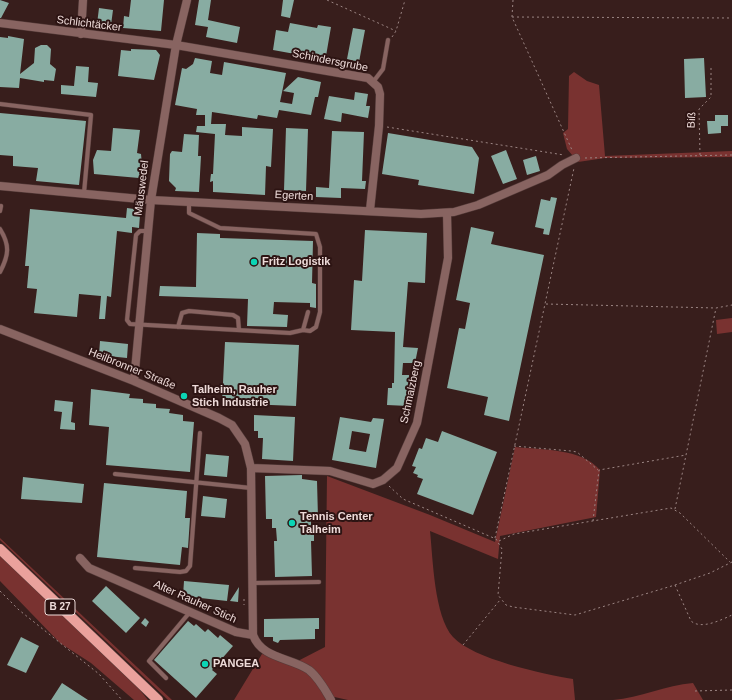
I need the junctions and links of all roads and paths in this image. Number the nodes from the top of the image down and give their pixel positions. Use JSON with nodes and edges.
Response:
{"nodes":[{"id":1,"x":83,"y":0,"type":"edge"},
{"id":2,"x":187,"y":0,"type":"edge"},
{"id":3,"x":327,"y":0,"type":"edge"},
{"id":4,"x":405,"y":0,"type":"edge"},
{"id":5,"x":512,"y":0,"type":"edge"},
{"id":6,"x":512,"y":17,"type":"junction"},
{"id":7,"x":732,"y":18,"type":"edge"},
{"id":8,"x":0,"y":23,"type":"edge"},
{"id":9,"x":396,"y":31,"type":"junction"},
{"id":10,"x":81,"y":34,"type":"junction"},
{"id":11,"x":388,"y":40,"type":"joint"},
{"id":12,"x":176,"y":45,"type":"junction"},
{"id":13,"x":711,"y":65,"type":"dead end"},
{"id":14,"x":373,"y":82,"type":"junction"},
{"id":15,"x":0,"y":104,"type":"edge"},
{"id":16,"x":379,"y":126,"type":"junction"},
{"id":17,"x":732,"y":155,"type":"edge"},
{"id":18,"x":700,"y":156,"type":"junction"},
{"id":19,"x":576,"y":158,"type":"junction"},
{"id":20,"x":0,"y":186,"type":"edge"},
{"id":21,"x":84,"y":193,"type":"junction"},
{"id":22,"x":151,"y":200,"type":"junction"},
{"id":23,"x":189,"y":201,"type":"junction"},
{"id":24,"x":370,"y":210,"type":"junction"},
{"id":25,"x":447,"y":213,"type":"junction"},
{"id":26,"x":0,"y":229,"type":"edge"},
{"id":27,"x":148,"y":231,"type":"junction"},
{"id":28,"x":0,"y":272,"type":"edge"},
{"id":29,"x":546,"y":304,"type":"junction"},
{"id":30,"x":732,"y":305,"type":"edge"},
{"id":31,"x":716,"y":308,"type":"junction"},
{"id":32,"x":308,"y":312,"type":"dead end"},
{"id":33,"x":139,"y":325,"type":"junction"},
{"id":34,"x":178,"y":327,"type":"junction"},
{"id":35,"x":0,"y":330,"type":"edge"},
{"id":36,"x":239,"y":330,"type":"junction"},
{"id":37,"x":303,"y":330,"type":"junction"},
{"id":38,"x":134,"y":381,"type":"junction"},
{"id":39,"x":200,"y":433,"type":"dead end"},
{"id":40,"x":513,"y":446,"type":"junction"},
{"id":41,"x":686,"y":455,"type":"junction"},
{"id":42,"x":251,"y":468,"type":"junction"},
{"id":43,"x":599,"y":470,"type":"junction"},
{"id":44,"x":115,"y":474,"type":"dead end"},
{"id":45,"x":383,"y":480,"type":"junction"},
{"id":46,"x":196,"y":482,"type":"junction"},
{"id":47,"x":252,"y":488,"type":"junction"},
{"id":48,"x":675,"y":509,"type":"junction"},
{"id":49,"x":593,"y":522,"type":"junction"},
{"id":50,"x":495,"y":538,"type":"junction"},
{"id":51,"x":498,"y":542,"type":"junction"},
{"id":52,"x":0,"y":549,"type":"edge"},
{"id":53,"x":80,"y":558,"type":"dead end"},
{"id":54,"x":731,"y":563,"type":"edge"},
{"id":55,"x":135,"y":568,"type":"dead end"},
{"id":56,"x":319,"y":582,"type":"dead end"},
{"id":57,"x":253,"y":584,"type":"junction"},
{"id":58,"x":674,"y":585,"type":"junction"},
{"id":59,"x":0,"y":590,"type":"edge"},
{"id":60,"x":500,"y":600,"type":"junction"},
{"id":61,"x":190,"y":612,"type":"junction"},
{"id":62,"x":732,"y":615,"type":"edge"},
{"id":63,"x":253,"y":635,"type":"junction"},
{"id":64,"x":464,"y":646,"type":"dead end"},
{"id":65,"x":166,"y":678,"type":"dead end"},
{"id":66,"x":732,"y":690,"type":"edge"},
{"id":67,"x":695,"y":692,"type":"dead end"},
{"id":68,"x":122,"y":700,"type":"edge"},
{"id":69,"x":158,"y":700,"type":"edge"},
{"id":70,"x":331,"y":700,"type":"edge"}],
"edges":[{"from":1,"to":10,"type":"street"},
{"from":2,"to":12,"type":"street","name":"Mäuswedel"},
{"from":3,"to":9,"type":"path"},
{"from":4,"to":9,"type":"path"},
{"from":5,"to":6,"type":"path"},
{"from":6,"to":7,"type":"path"},
{"from":6,"to":19,"type":"path"},
{"from":8,"to":10,"type":"street","name":"Schlichtäcker"},
{"from":9,"to":11,"type":"path"},
{"from":10,"to":12,"type":"street","name":"Schlichtäcker"},
{"from":11,"to":14,"type":"lane"},
{"from":12,"to":14,"type":"street","name":"Schindersgrube"},
{"from":12,"to":22,"type":"street","name":"Mäuswedel"},
{"from":13,"to":18,"type":"path","name":"Biß"},
{"from":14,"to":16,"type":"street","name":"Schindersgrube"},
{"from":15,"to":21,"type":"lane"},
{"from":16,"to":19,"type":"path"},
{"from":16,"to":24,"type":"street","name":"Schindersgrube"},
{"from":17,"to":18,"type":"path"},
{"from":18,"to":19,"type":"path"},
{"from":19,"to":25,"type":"street","name":"Egerten"},
{"from":19,"to":29,"type":"path"},
{"from":20,"to":21,"type":"street","name":"Egerten"},
{"from":21,"to":22,"type":"street","name":"Egerten"},
{"from":22,"to":23,"type":"street","name":"Egerten"},
{"from":22,"to":27,"type":"street","name":"Mäuswedel"},
{"from":23,"to":24,"type":"street","name":"Egerten"},
{"from":23,"to":37,"type":"lane"},
{"from":24,"to":25,"type":"street","name":"Egerten"},
{"from":25,"to":45,"type":"street","name":"Schmalzberg"},
{"from":26,"to":28,"type":"lane"},
{"from":27,"to":33,"type":"street","name":"Mäuswedel"},
{"from":27,"to":33,"type":"lane"},
{"from":29,"to":31,"type":"path"},
{"from":29,"to":40,"type":"path"},
{"from":30,"to":31,"type":"path"},
{"from":31,"to":41,"type":"path"},
{"from":32,"to":37,"type":"lane"},
{"from":33,"to":34,"type":"lane"},
{"from":33,"to":38,"type":"street","name":"Mäuswedel"},
{"from":34,"to":36,"type":"lane"},
{"from":34,"to":36,"type":"lane"},
{"from":35,"to":38,"type":"street","name":"Heilbronner Straße"},
{"from":36,"to":37,"type":"lane"},
{"from":38,"to":42,"type":"street","name":"Heilbronner Straße"},
{"from":39,"to":46,"type":"lane"},
{"from":40,"to":43,"type":"path"},
{"from":40,"to":50,"type":"path"},
{"from":41,"to":43,"type":"path"},
{"from":41,"to":48,"type":"path"},
{"from":42,"to":45,"type":"street"},
{"from":42,"to":47,"type":"street","name":"Heilbronner Straße"},
{"from":43,"to":49,"type":"path"},
{"from":44,"to":46,"type":"lane"},
{"from":45,"to":50,"type":"path"},
{"from":46,"to":47,"type":"lane"},
{"from":46,"to":55,"type":"lane"},
{"from":47,"to":57,"type":"street","name":"Heilbronner Straße"},
{"from":48,"to":49,"type":"path"},
{"from":48,"to":54,"type":"path"},
{"from":49,"to":51,"type":"path"},
{"from":50,"to":51,"type":"path"},
{"from":51,"to":60,"type":"path"},
{"from":52,"to":69,"type":"main road","number":"B 27"},
{"from":53,"to":61,"type":"street","name":"Alter Rauher Stich"},
{"from":54,"to":58,"type":"path"},
{"from":56,"to":57,"type":"lane"},
{"from":57,"to":63,"type":"street","name":"Heilbronner Straße"},
{"from":58,"to":60,"type":"path"},
{"from":58,"to":62,"type":"path"},
{"from":59,"to":68,"type":"path"},
{"from":60,"to":64,"type":"path"},
{"from":61,"to":63,"type":"street","name":"Alter Rauher Stich"},
{"from":61,"to":65,"type":"lane"},
{"from":63,"to":70,"type":"street"},
{"from":66,"to":67,"type":"path"}]}
